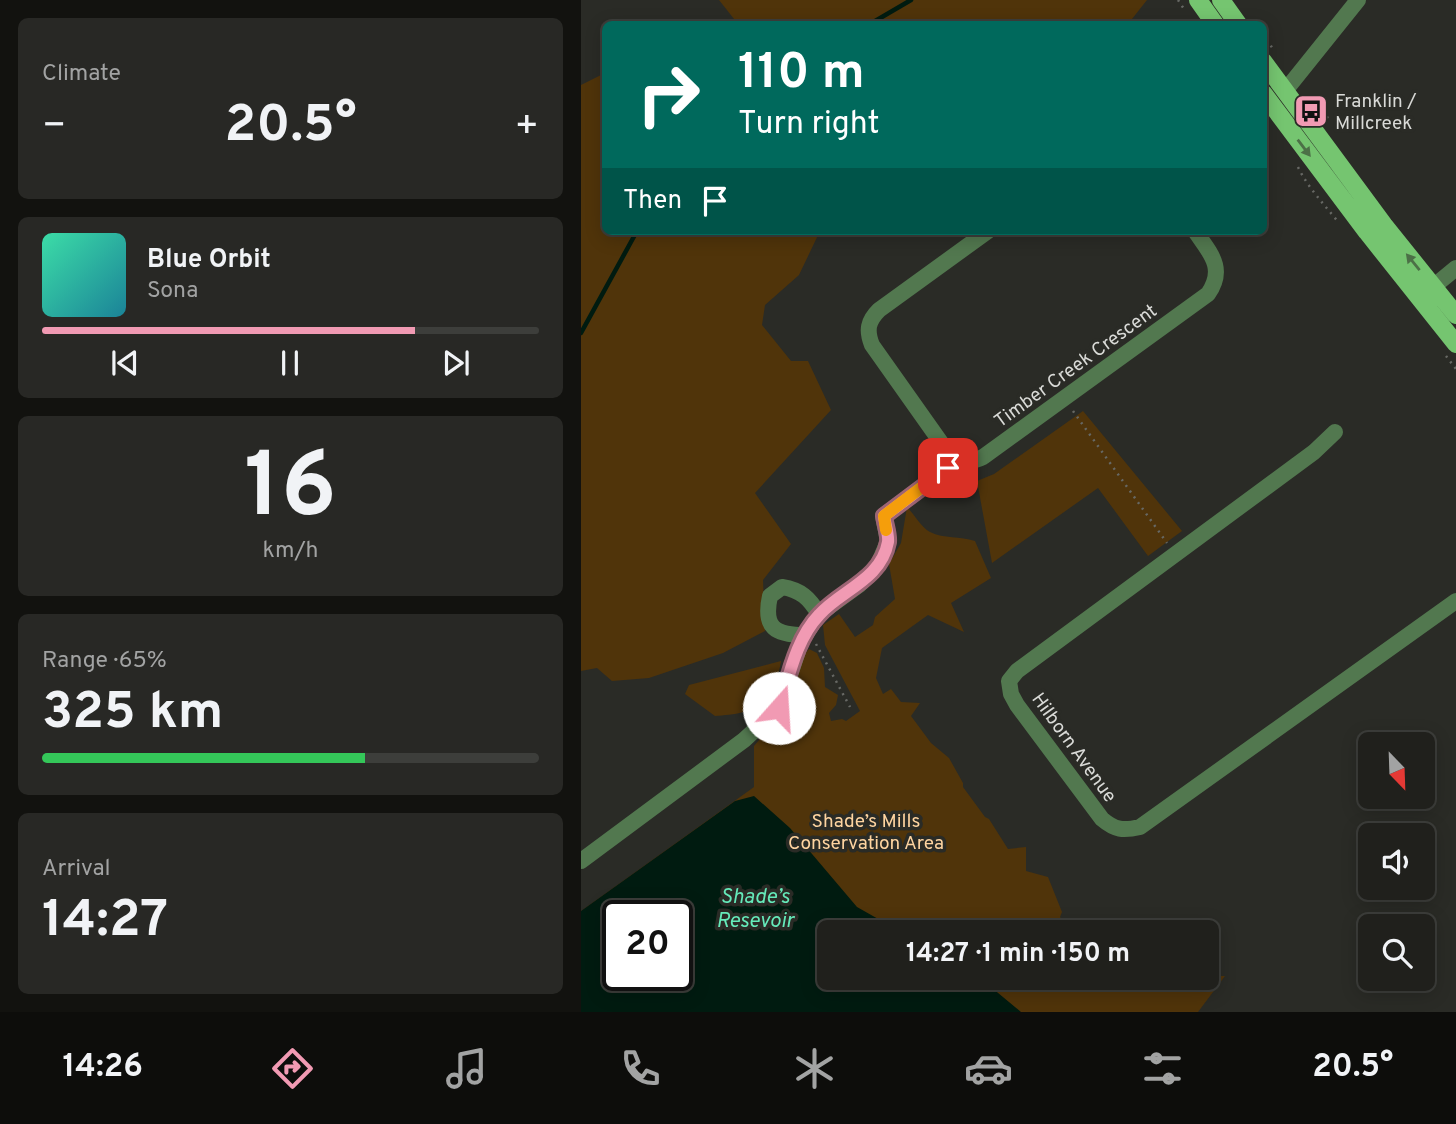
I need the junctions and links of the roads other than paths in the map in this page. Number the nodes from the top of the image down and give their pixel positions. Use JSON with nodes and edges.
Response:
{"nodes":[{"id":1,"x":1198,"y":0,"type":"edge"},
{"id":2,"x":1221,"y":0,"type":"edge"},
{"id":3,"x":1358,"y":0,"type":"edge"},
{"id":4,"x":1214,"y":21,"type":"edge"},
{"id":5,"x":1236,"y":21,"type":"edge"},
{"id":6,"x":1267,"y":66,"type":"edge"},
{"id":7,"x":1285,"y":91,"type":"junction"},
{"id":8,"x":1267,"y":105,"type":"edge"},
{"id":9,"x":982,"y":235,"type":"edge"},
{"id":10,"x":1198,"y":235,"type":"edge"},
{"id":11,"x":1456,"y":268,"type":"edge"},
{"id":12,"x":1433,"y":287,"type":"junction"},
{"id":13,"x":1456,"y":315,"type":"edge"},
{"id":14,"x":1456,"y":344,"type":"edge"},
{"id":15,"x":1335,"y":432,"type":"dead end"},
{"id":16,"x":954,"y":459,"type":"junction"},
{"id":17,"x":1456,"y":601,"type":"edge"},
{"id":18,"x":819,"y":614,"type":"junction"},
{"id":19,"x":806,"y":635,"type":"junction"},
{"id":20,"x":581,"y":861,"type":"edge"}],
"edges":[{"from":1,"to":4,"type":"main road"},
{"from":2,"to":5,"type":"main road"},
{"from":3,"to":7,"type":"street"},
{"from":6,"to":7,"type":"main road"},
{"from":12,"to":7,"type":"main road","one_way":true},
{"from":8,"to":14,"type":"main road","one_way":true},
{"from":9,"to":16,"type":"street"},
{"from":10,"to":16,"type":"street","name":"Timber Creek Crescent"},
{"from":11,"to":12,"type":"street"},
{"from":12,"to":13,"type":"main road"},
{"from":15,"to":17,"type":"street","name":"Hilborn Avenue"},
{"from":16,"to":18,"type":"street"},
{"from":18,"to":19,"type":"street"},
{"from":18,"to":19,"type":"street"},
{"from":19,"to":20,"type":"street"}]}
